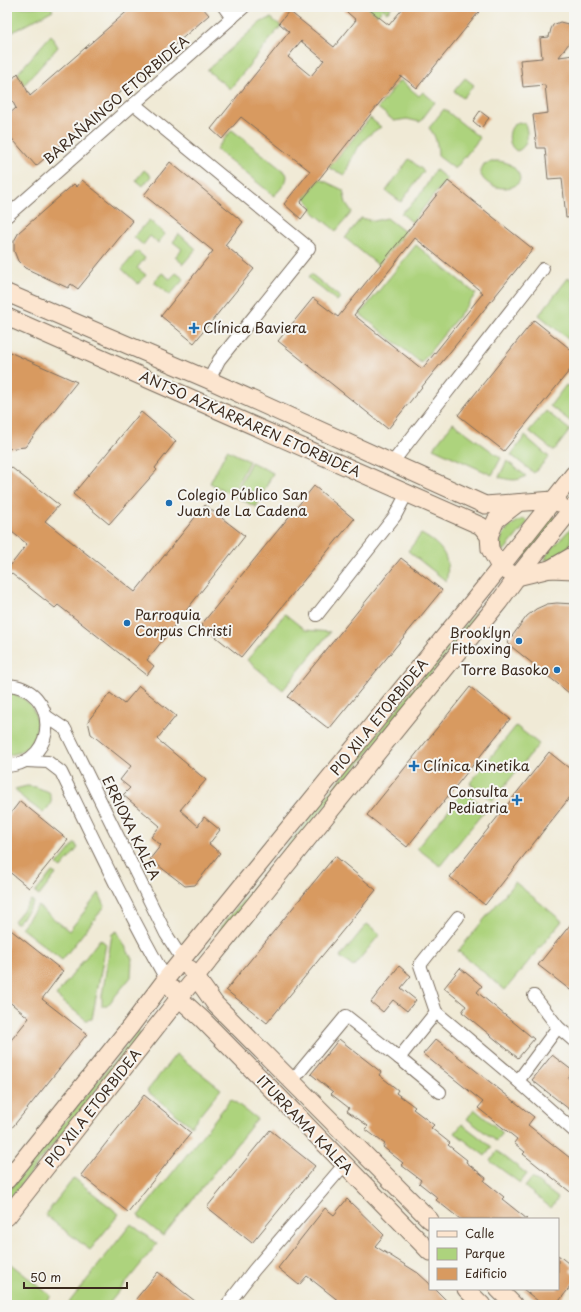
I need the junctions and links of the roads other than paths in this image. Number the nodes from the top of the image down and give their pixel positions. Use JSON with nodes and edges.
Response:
{"nodes":[{"id":1,"x":224,"y":7,"type":"edge"},
{"id":2,"x":244,"y":7,"type":"edge"},
{"id":3,"x":232,"y":18,"type":"junction"},
{"id":4,"x":134,"y":104,"type":"junction"},
{"id":5,"x":7,"y":216,"type":"edge"},
{"id":6,"x":543,"y":269,"type":"dead end"},
{"id":7,"x":7,"y":293,"type":"edge"},
{"id":8,"x":7,"y":317,"type":"edge"},
{"id":9,"x":209,"y":380,"type":"junction"},
{"id":10,"x":392,"y":463,"type":"junction"},
{"id":11,"x":574,"y":474,"type":"edge"},
{"id":12,"x":407,"y":493,"type":"junction"},
{"id":13,"x":554,"y":500,"type":"junction"},
{"id":14,"x":518,"y":503,"type":"junction"},
{"id":15,"x":573,"y":511,"type":"edge"},
{"id":16,"x":489,"y":536,"type":"junction"},
{"id":17,"x":574,"y":556,"type":"edge"},
{"id":18,"x":500,"y":567,"type":"junction"},
{"id":19,"x":550,"y":569,"type":"junction"},
{"id":20,"x":574,"y":570,"type":"edge"},
{"id":21,"x":517,"y":577,"type":"junction"},
{"id":22,"x":317,"y":615,"type":"dead end"},
{"id":23,"x":7,"y":685,"type":"edge"},
{"id":24,"x":46,"y":716,"type":"junction"},
{"id":25,"x":16,"y":764,"type":"edge"},
{"id":26,"x":7,"y":775,"type":"edge"},
{"id":27,"x":458,"y":917,"type":"dead end"},
{"id":28,"x":182,"y":959,"type":"junction"},
{"id":29,"x":196,"y":977,"type":"junction"},
{"id":30,"x":166,"y":979,"type":"junction"},
{"id":31,"x":534,"y":996,"type":"dead end"},
{"id":32,"x":179,"y":998,"type":"junction"},
{"id":33,"x":436,"y":1012,"type":"junction"},
{"id":34,"x":558,"y":1027,"type":"junction"},
{"id":35,"x":574,"y":1041,"type":"edge"},
{"id":36,"x":399,"y":1058,"type":"junction"},
{"id":37,"x":518,"y":1080,"type":"junction"},
{"id":38,"x":292,"y":1081,"type":"junction"},
{"id":39,"x":440,"y":1092,"type":"dead end"},
{"id":40,"x":574,"y":1132,"type":"edge"},
{"id":41,"x":344,"y":1165,"type":"junction"},
{"id":42,"x":7,"y":1180,"type":"edge"},
{"id":43,"x":7,"y":1217,"type":"edge"},
{"id":44,"x":429,"y":1219,"type":"edge"},
{"id":45,"x":429,"y":1251,"type":"edge"},
{"id":46,"x":467,"y":1290,"type":"edge"},
{"id":47,"x":499,"y":1290,"type":"edge"},
{"id":48,"x":227,"y":1305,"type":"edge"},
{"id":49,"x":482,"y":1305,"type":"edge"},
{"id":50,"x":514,"y":1305,"type":"edge"}],
"edges":[{"from":1,"to":3,"type":"street"},
{"from":2,"to":3,"type":"street","name":"BARAÑAINGO ETORBIDEA"},
{"from":3,"to":4,"type":"street","name":"BARAÑAINGO ETORBIDEA"},
{"from":4,"to":5,"type":"street","name":"BARAÑAINGO ETORBIDEA"},
{"from":4,"to":9,"type":"street"},
{"from":6,"to":10,"type":"street"},
{"from":7,"to":9,"type":"main road","name":"ANTSO AZKARRAREN ETORBIDEA"},
{"from":8,"to":12,"type":"main road","name":"ANTSO AZKARRAREN ETORBIDEA"},
{"from":9,"to":10,"type":"main road","name":"ANTSO AZKARRAREN ETORBIDEA"},
{"from":10,"to":14,"type":"main road","name":"ANTSO AZKARRAREN ETORBIDEA"},
{"from":11,"to":13,"type":"main road","name":"PIO XII.A ETORBIDEA"},
{"from":12,"to":16,"type":"main road","name":"ANTSO AZKARRAREN ETORBIDEA"},
{"from":12,"to":22,"type":"street"},
{"from":13,"to":14,"type":"main road","name":"ANTSO AZKARRAREN ETORBIDEA"},
{"from":13,"to":15,"type":"main road"},
{"from":13,"to":18,"type":"main road","name":"PIO XII.A ETORBIDEA"},
{"from":14,"to":16,"type":"main road"},
{"from":15,"to":21,"type":"main road","name":"PIO XII.A ETORBIDEA"},
{"from":16,"to":18,"type":"main road"},
{"from":17,"to":19,"type":"main road"},
{"from":18,"to":21,"type":"main road"},
{"from":18,"to":28,"type":"main road","name":"PIO XII.A ETORBIDEA"},
{"from":19,"to":20,"type":"main road"},
{"from":19,"to":21,"type":"main road"},
{"from":21,"to":29,"type":"main road","name":"PIO XII.A ETORBIDEA"},
{"from":23,"to":24,"type":"street"},
{"from":24,"to":25,"type":"street"},
{"from":24,"to":28,"type":"street","name":"ERRIOXA KALEA"},
{"from":25,"to":26,"type":"street"},
{"from":25,"to":30,"type":"street"},
{"from":27,"to":33,"type":"street"},
{"from":28,"to":29,"type":"main road"},
{"from":28,"to":30,"type":"main road","name":"PIO XII.A ETORBIDEA"},
{"from":29,"to":32,"type":"main road","name":"PIO XII.A ETORBIDEA"},
{"from":29,"to":38,"type":"main road","name":"ITURRAMA KALEA"},
{"from":30,"to":32,"type":"main road"},
{"from":30,"to":42,"type":"main road","name":"PIO XII.A ETORBIDEA"},
{"from":31,"to":34,"type":"street"},
{"from":32,"to":41,"type":"main road","name":"ITURRAMA KALEA"},
{"from":32,"to":43,"type":"main road","name":"PIO XII.A ETORBIDEA"},
{"from":33,"to":36,"type":"street"},
{"from":33,"to":37,"type":"street"},
{"from":34,"to":35,"type":"street"},
{"from":34,"to":37,"type":"street"},
{"from":36,"to":38,"type":"street"},
{"from":36,"to":39,"type":"street"},
{"from":37,"to":40,"type":"street"},
{"from":38,"to":44,"type":"main road","name":"ITURRAMA KALEA"},
{"from":41,"to":45,"type":"main road","name":"ITURRAMA KALEA"},
{"from":41,"to":48,"type":"street"},
{"from":46,"to":49,"type":"main road"},
{"from":47,"to":50,"type":"main road"}]}
